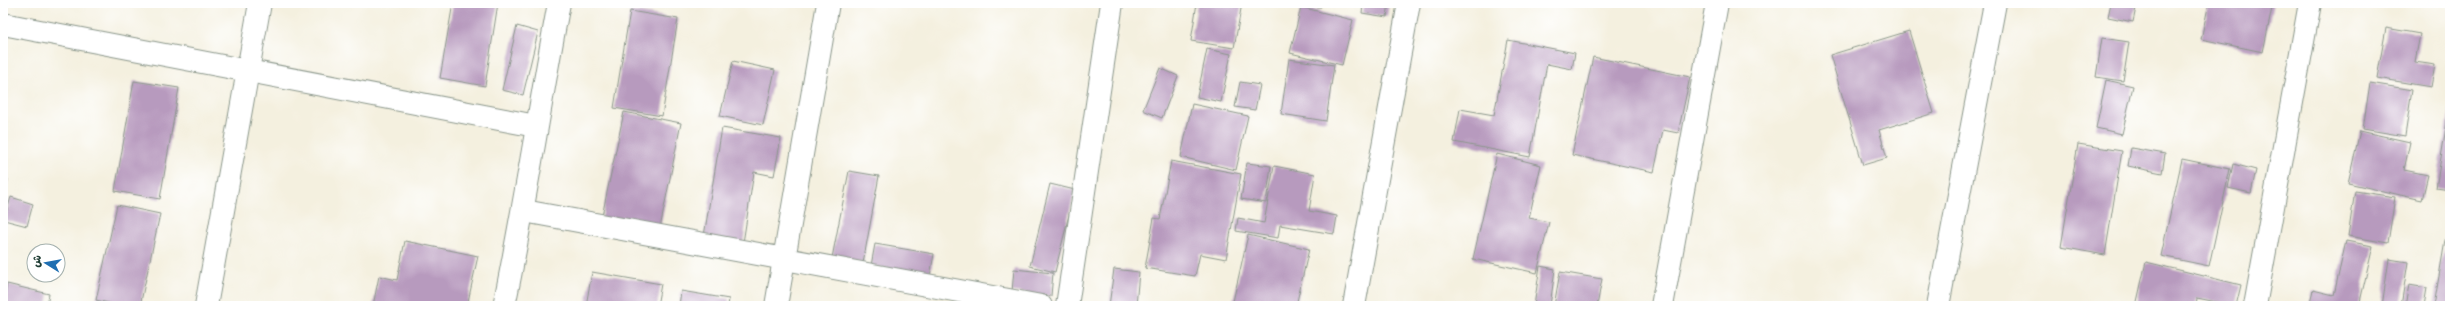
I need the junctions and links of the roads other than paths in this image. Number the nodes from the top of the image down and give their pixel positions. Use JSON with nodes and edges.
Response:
{"nodes":[{"id":1,"x":260,"y":3,"type":"edge"},
{"id":2,"x":559,"y":3,"type":"edge"},
{"id":3,"x":828,"y":3,"type":"edge"},
{"id":4,"x":1112,"y":3,"type":"edge"},
{"id":5,"x":1409,"y":3,"type":"edge"},
{"id":6,"x":1716,"y":3,"type":"edge"},
{"id":7,"x":1995,"y":3,"type":"edge"},
{"id":8,"x":2310,"y":3,"type":"edge"},
{"id":9,"x":3,"y":24,"type":"edge"},
{"id":10,"x":248,"y":70,"type":"junction"},
{"id":11,"x":536,"y":126,"type":"junction"},
{"id":12,"x":524,"y":211,"type":"junction"},
{"id":13,"x":784,"y":260,"type":"junction"},
{"id":14,"x":206,"y":306,"type":"edge"},
{"id":15,"x":504,"y":306,"type":"edge"},
{"id":16,"x":776,"y":306,"type":"edge"},
{"id":17,"x":1041,"y":306,"type":"edge"},
{"id":18,"x":1067,"y":306,"type":"edge"},
{"id":19,"x":1354,"y":306,"type":"edge"},
{"id":20,"x":1662,"y":306,"type":"edge"},
{"id":21,"x":1938,"y":306,"type":"edge"},
{"id":22,"x":2255,"y":306,"type":"edge"}],
"edges":[{"from":1,"to":10,"type":"street"},
{"from":2,"to":11,"type":"street"},
{"from":3,"to":13,"type":"street"},
{"from":4,"to":18,"type":"street"},
{"from":5,"to":19,"type":"street"},
{"from":6,"to":20,"type":"street"},
{"from":7,"to":21,"type":"street"},
{"from":8,"to":22,"type":"street"},
{"from":9,"to":10,"type":"street"},
{"from":10,"to":11,"type":"street"},
{"from":10,"to":14,"type":"street"},
{"from":11,"to":12,"type":"street"},
{"from":12,"to":13,"type":"street"},
{"from":12,"to":15,"type":"street"},
{"from":13,"to":16,"type":"street"},
{"from":13,"to":17,"type":"street"}]}
